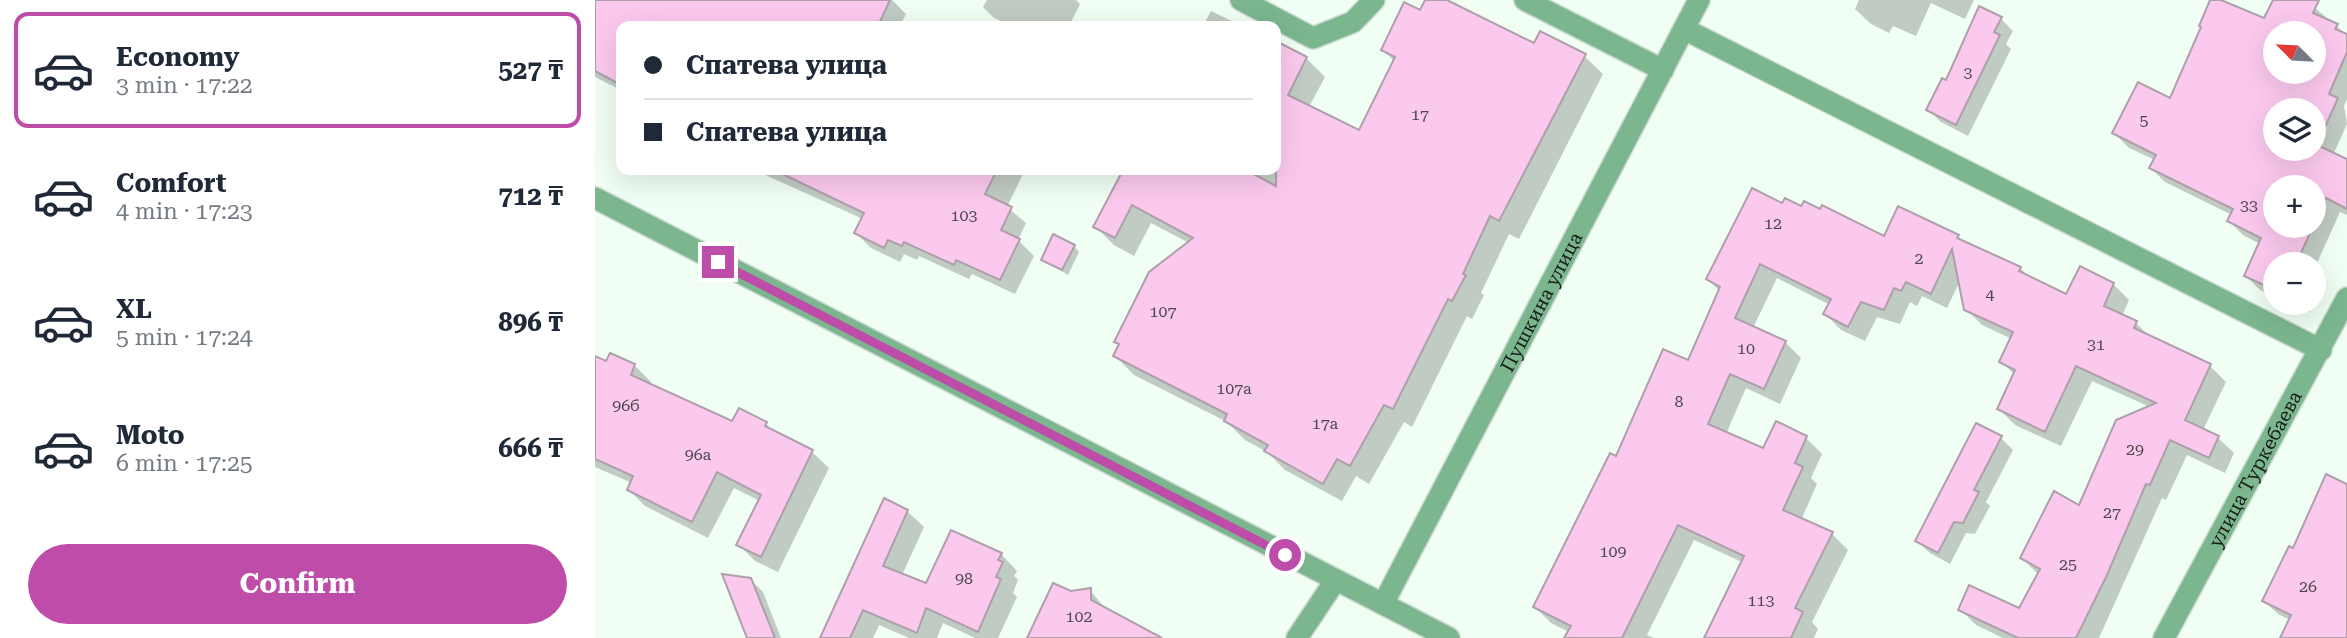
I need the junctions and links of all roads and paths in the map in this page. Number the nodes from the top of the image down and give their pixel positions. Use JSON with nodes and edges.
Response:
{"nodes":[{"id":1,"x":1374,"y":0,"type":"edge"},
{"id":2,"x":1525,"y":0,"type":"edge"},
{"id":3,"x":1699,"y":0,"type":"edge"},
{"id":4,"x":1241,"y":1,"type":"edge"},
{"id":5,"x":1280,"y":21,"type":"edge"},
{"id":6,"x":1281,"y":22,"type":"edge"},
{"id":7,"x":1684,"y":29,"type":"junction"},
{"id":8,"x":1663,"y":70,"type":"junction"},
{"id":9,"x":595,"y":198,"type":"edge"},
{"id":10,"x":2347,"y":298,"type":"edge"},
{"id":11,"x":2321,"y":350,"type":"junction"},
{"id":12,"x":1335,"y":581,"type":"junction"},
{"id":13,"x":1383,"y":604,"type":"junction"},
{"id":14,"x":1297,"y":638,"type":"edge"},
{"id":15,"x":1449,"y":638,"type":"edge"},
{"id":16,"x":2164,"y":638,"type":"edge"}],
"edges":[{"from":1,"to":6,"type":"street"},
{"from":2,"to":8,"type":"street"},
{"from":3,"to":7,"type":"street","name":"Пушкина улица"},
{"from":4,"to":5,"type":"street"},
{"from":7,"to":8,"type":"street","name":"Пушкина улица"},
{"from":7,"to":11,"type":"street"},
{"from":8,"to":13,"type":"street","name":"Пушкина улица"},
{"from":9,"to":12,"type":"street"},
{"from":10,"to":11,"type":"street","name":"улица Туркебаева"},
{"from":11,"to":16,"type":"street","name":"улица Туркебаева"},
{"from":12,"to":13,"type":"street"},
{"from":12,"to":14,"type":"street"},
{"from":13,"to":15,"type":"street"}]}
